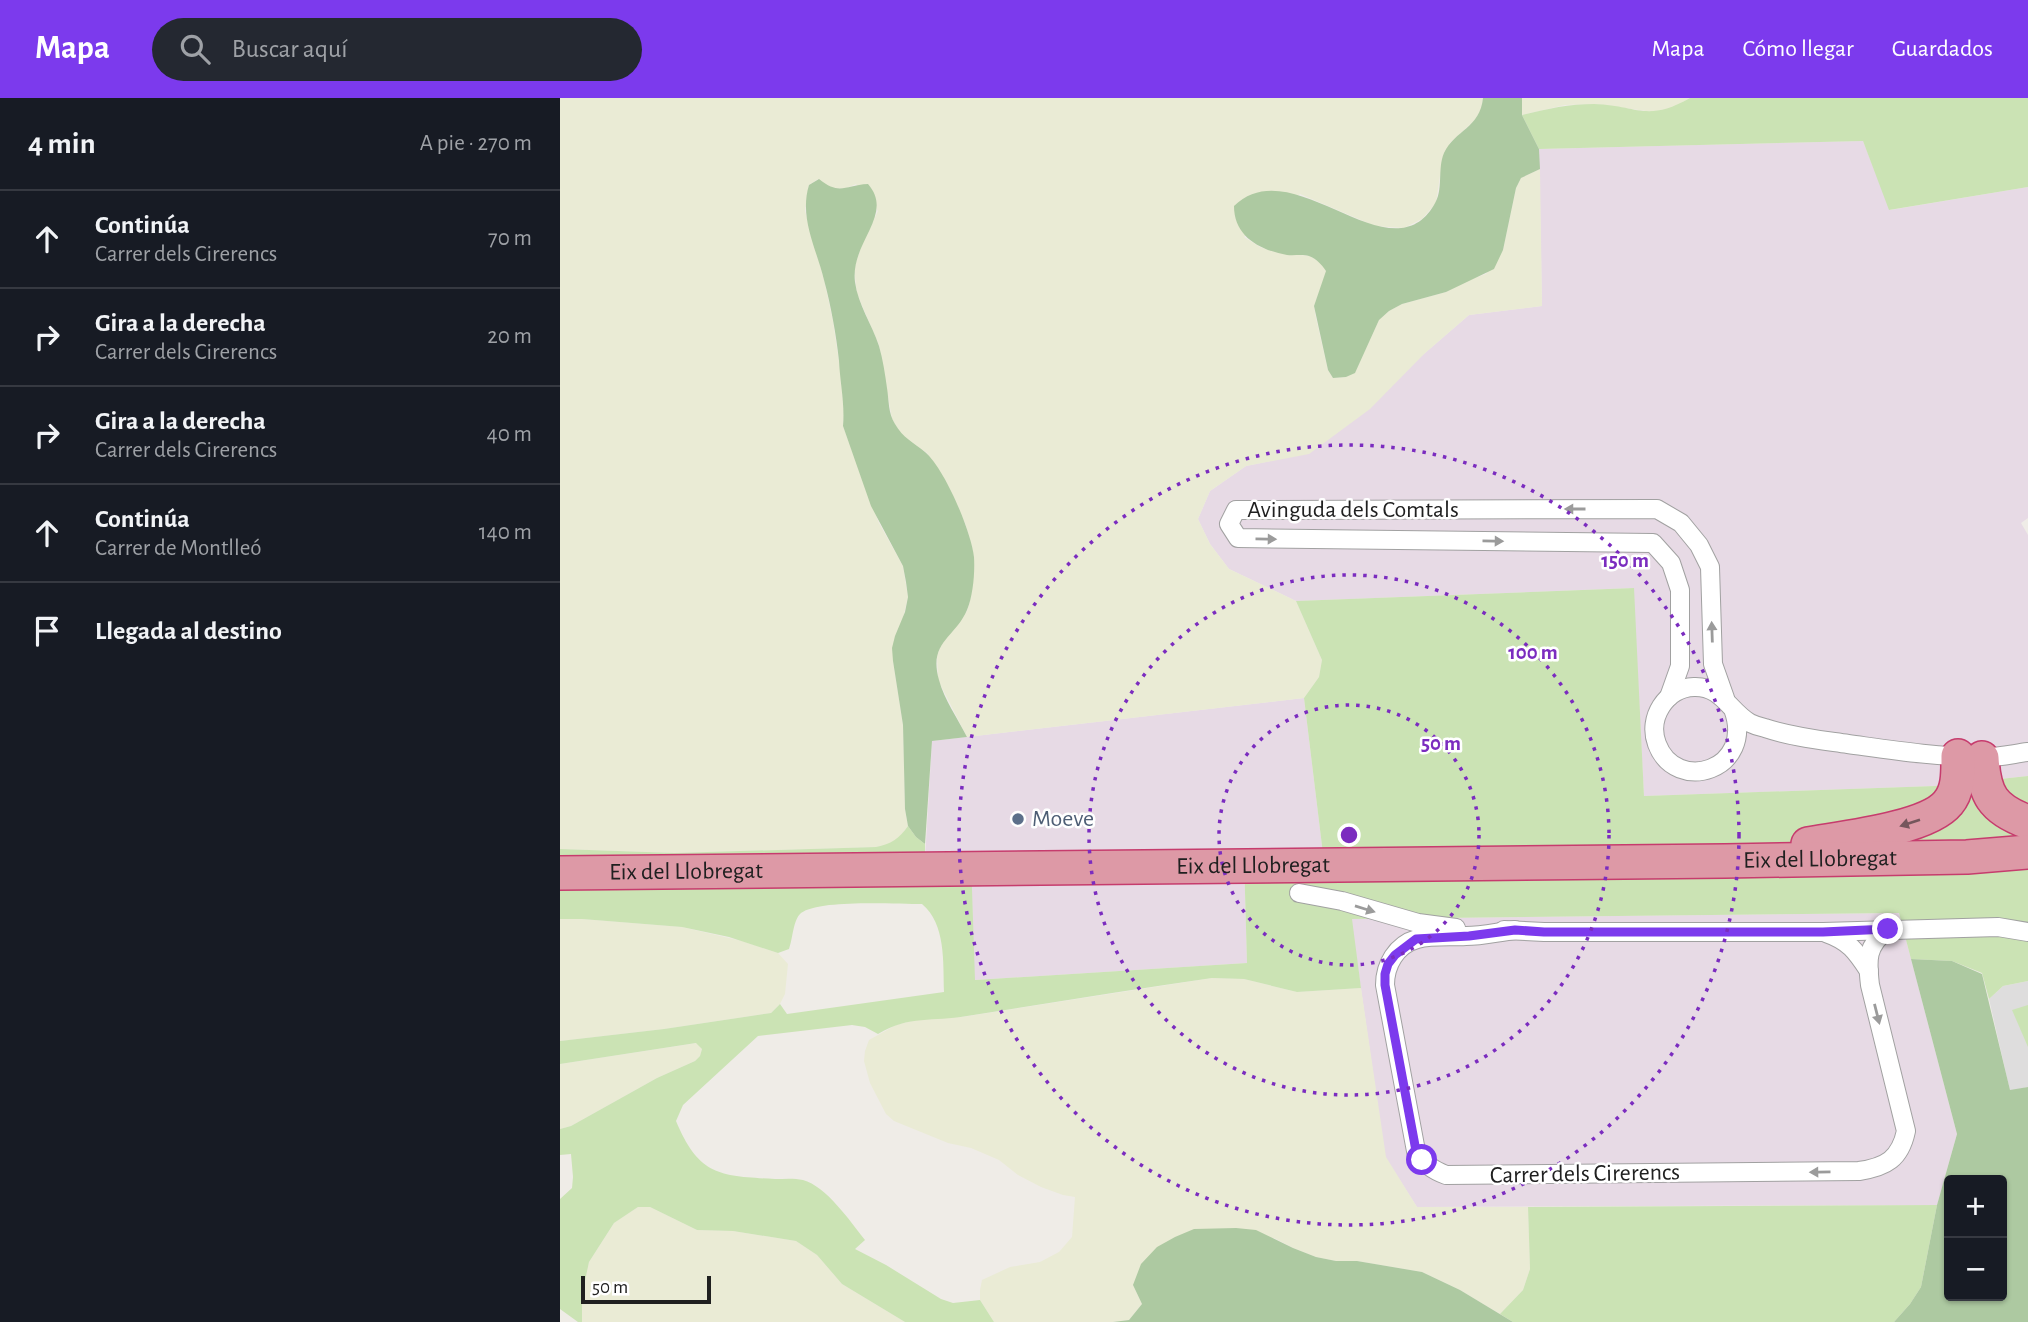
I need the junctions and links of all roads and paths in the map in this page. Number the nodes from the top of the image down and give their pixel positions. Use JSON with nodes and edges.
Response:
{"nodes":[{"id":1,"x":1669,"y":697,"type":"junction"},
{"id":2,"x":1729,"y":704,"type":"junction"},
{"id":3,"x":1766,"y":729,"type":"junction"},
{"id":4,"x":1737,"y":741,"type":"junction"},
{"id":5,"x":2028,"y":752,"type":"edge"},
{"id":6,"x":1970,"y":757,"type":"junction"},
{"id":7,"x":1988,"y":793,"type":"junction"},
{"id":8,"x":1952,"y":796,"type":"junction"},
{"id":9,"x":2028,"y":822,"type":"edge"},
{"id":10,"x":2028,"y":852,"type":"edge"},
{"id":11,"x":1725,"y":861,"type":"junction"},
{"id":12,"x":2028,"y":871,"type":"edge"},
{"id":13,"x":560,"y":873,"type":"edge"},
{"id":14,"x":560,"y":886,"type":"edge"},
{"id":15,"x":1299,"y":893,"type":"dead end"},
{"id":16,"x":1888,"y":929,"type":"junction"},
{"id":17,"x":1515,"y":930,"type":"junction"},
{"id":18,"x":1823,"y":932,"type":"junction"},
{"id":19,"x":2028,"y":932,"type":"edge"},
{"id":20,"x":1869,"y":971,"type":"junction"}],
"edges":[{"from":1,"to":2,"type":"street"},
{"from":2,"to":1,"type":"street","name":"Avinguda dels Comtals","one_way":true},
{"from":1,"to":4,"type":"street"},
{"from":2,"to":3,"type":"street"},
{"from":2,"to":4,"type":"street"},
{"from":3,"to":4,"type":"street"},
{"from":3,"to":6,"type":"street"},
{"from":5,"to":6,"type":"street"},
{"from":6,"to":7,"type":"highway"},
{"from":6,"to":8,"type":"highway"},
{"from":7,"to":8,"type":"highway"},
{"from":7,"to":9,"type":"highway"},
{"from":8,"to":11,"type":"highway","one_way":true},
{"from":10,"to":11,"type":"highway","name":"Eix del Llobregat"},
{"from":11,"to":13,"type":"highway","name":"Eix del Llobregat"},
{"from":12,"to":14,"type":"highway","name":"Eix del Llobregat"},
{"from":15,"to":17,"type":"street","one_way":true},
{"from":16,"to":18,"type":"street"},
{"from":16,"to":19,"type":"street"},
{"from":16,"to":20,"type":"street","name":"Carrer dels Cirerencs"},
{"from":17,"to":18,"type":"street"},
{"from":20,"to":17,"type":"street","name":"Carrer dels Cirerencs","one_way":true},
{"from":18,"to":20,"type":"street","name":"Carrer dels Cirerencs"}]}
